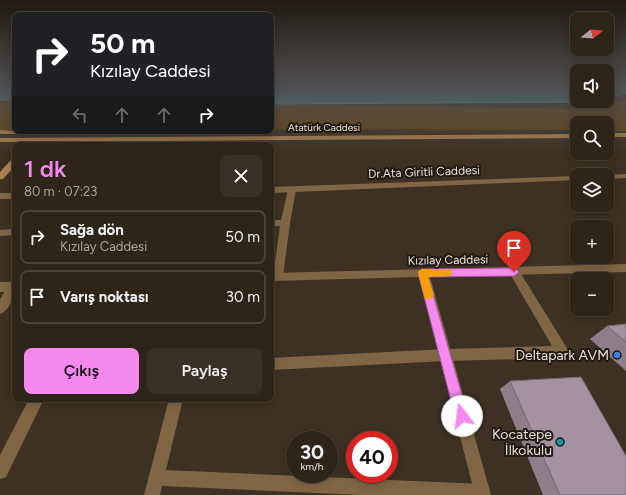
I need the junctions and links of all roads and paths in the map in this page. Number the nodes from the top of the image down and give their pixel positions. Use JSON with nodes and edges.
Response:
{"nodes":[{"id":1,"x":570,"y":129,"type":"edge"},
{"id":2,"x":614,"y":129,"type":"edge"},
{"id":3,"x":626,"y":129,"type":"edge"},
{"id":4,"x":274,"y":131,"type":"edge"},
{"id":5,"x":0,"y":132,"type":"edge"},
{"id":6,"x":12,"y":132,"type":"edge"},
{"id":7,"x":45,"y":134,"type":"edge"},
{"id":8,"x":614,"y":135,"type":"edge"},
{"id":9,"x":626,"y":135,"type":"edge"},
{"id":10,"x":570,"y":136,"type":"edge"},
{"id":11,"x":0,"y":140,"type":"edge"},
{"id":12,"x":33,"y":142,"type":"edge"},
{"id":13,"x":12,"y":164,"type":"edge"},
{"id":14,"x":626,"y":176,"type":"edge"},
{"id":15,"x":0,"y":177,"type":"edge"},
{"id":16,"x":614,"y":177,"type":"edge"},
{"id":17,"x":570,"y":178,"type":"edge"},
{"id":18,"x":274,"y":190,"type":"edge"},
{"id":19,"x":292,"y":190,"type":"junction"},
{"id":20,"x":0,"y":196,"type":"edge"},
{"id":21,"x":12,"y":196,"type":"edge"},
{"id":22,"x":285,"y":223,"type":"junction"},
{"id":23,"x":274,"y":224,"type":"edge"},
{"id":24,"x":12,"y":232,"type":"edge"},
{"id":25,"x":0,"y":233,"type":"edge"},
{"id":26,"x":626,"y":268,"type":"edge"},
{"id":27,"x":514,"y":272,"type":"junction"},
{"id":28,"x":422,"y":273,"type":"junction"},
{"id":29,"x":275,"y":276,"type":"edge"},
{"id":30,"x":0,"y":287,"type":"edge"},
{"id":31,"x":12,"y":287,"type":"edge"},
{"id":32,"x":12,"y":291,"type":"edge"},
{"id":33,"x":0,"y":309,"type":"edge"},
{"id":34,"x":445,"y":355,"type":"junction"},
{"id":35,"x":274,"y":364,"type":"edge"},
{"id":36,"x":35,"y":402,"type":"edge"},
{"id":37,"x":175,"y":402,"type":"edge"},
{"id":38,"x":0,"y":471,"type":"edge"},
{"id":39,"x":157,"y":478,"type":"junction"},
{"id":40,"x":483,"y":494,"type":"edge"},
{"id":41,"x":152,"y":495,"type":"edge"}],
"edges":[{"from":1,"to":4,"type":"main road","name":"Atatürk Caddesi"},
{"from":2,"to":3,"type":"main road"},
{"from":5,"to":6,"type":"main road"},
{"from":7,"to":12,"type":"main road"},
{"from":8,"to":9,"type":"main road"},
{"from":10,"to":12,"type":"main road","name":"Atatürk Caddesi"},
{"from":11,"to":12,"type":"main road","name":"Atatürk Caddesi"},
{"from":13,"to":15,"type":"main road"},
{"from":14,"to":16,"type":"street"},
{"from":17,"to":19,"type":"street","name":"Dr.Ata Giritli Caddesi"},
{"from":18,"to":19,"type":"street","name":"Dr.Ata Giritli Caddesi"},
{"from":19,"to":22,"type":"street"},
{"from":20,"to":21,"type":"street"},
{"from":22,"to":23,"type":"street"},
{"from":22,"to":29,"type":"street"},
{"from":24,"to":25,"type":"street"},
{"from":26,"to":27,"type":"street","name":"Kızılay Caddesi"},
{"from":27,"to":28,"type":"street","name":"Kızılay Caddesi"},
{"from":27,"to":34,"type":"street"},
{"from":28,"to":29,"type":"street","name":"Kızılay Caddesi"},
{"from":28,"to":34,"type":"street"},
{"from":30,"to":31,"type":"street"},
{"from":32,"to":33,"type":"street"},
{"from":34,"to":35,"type":"street"},
{"from":34,"to":40,"type":"street"},
{"from":36,"to":38,"type":"street"},
{"from":37,"to":39,"type":"street"},
{"from":39,"to":40,"type":"street"},
{"from":39,"to":41,"type":"street"}]}
